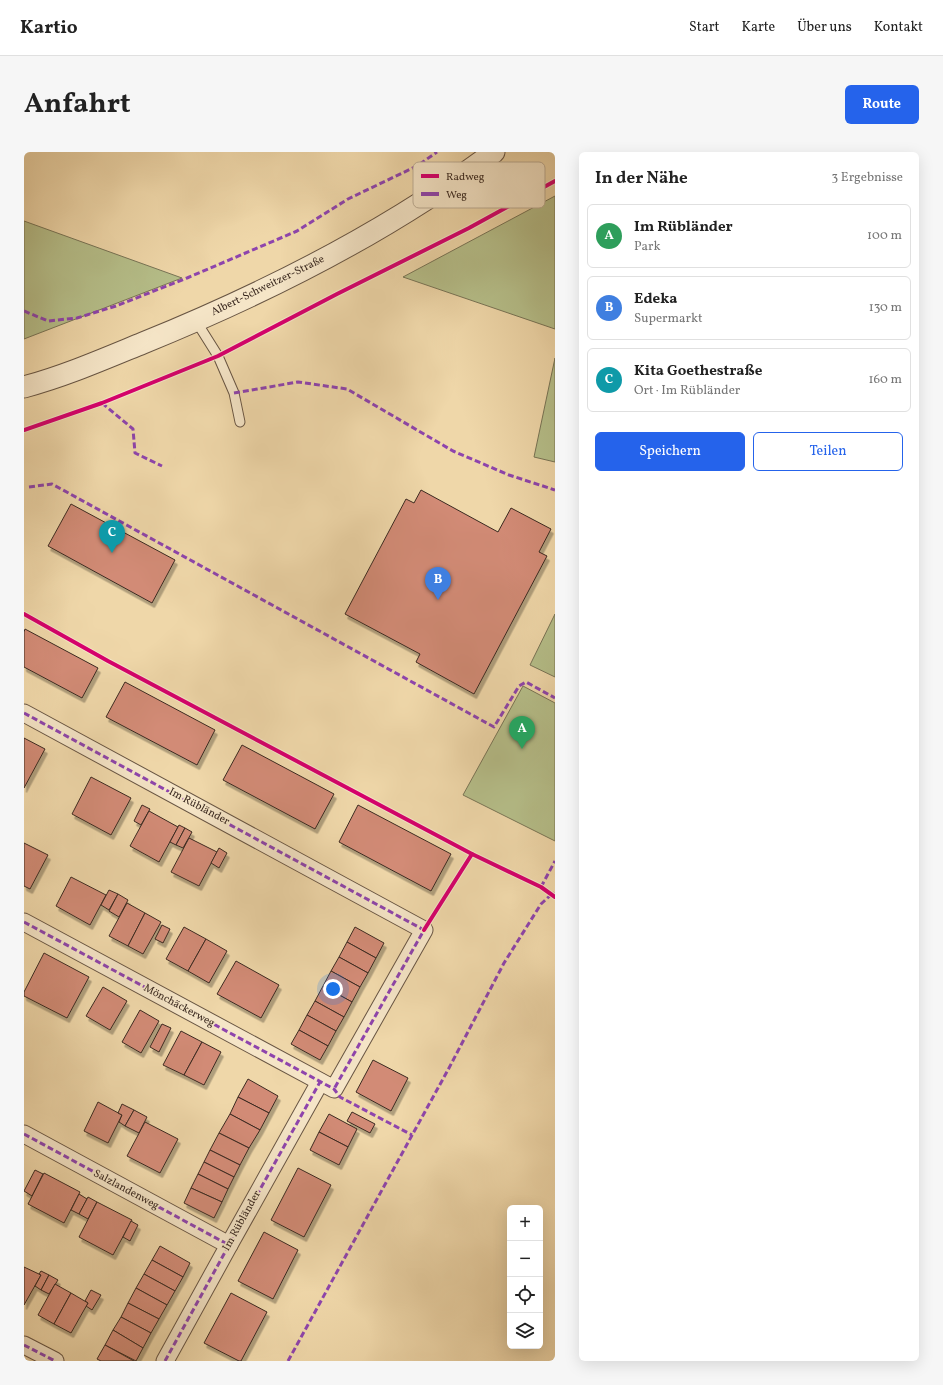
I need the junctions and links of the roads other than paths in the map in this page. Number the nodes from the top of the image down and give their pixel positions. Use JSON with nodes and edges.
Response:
{"nodes":[{"id":1,"x":494,"y":152,"type":"edge"},
{"id":2,"x":481,"y":162,"type":"edge"},
{"id":3,"x":413,"y":207,"type":"edge"},
{"id":4,"x":196,"y":321,"type":"junction"},
{"id":5,"x":24,"y":387,"type":"edge"},
{"id":6,"x":240,"y":422,"type":"dead end"},
{"id":7,"x":24,"y":713,"type":"edge"},
{"id":8,"x":24,"y":922,"type":"edge"},
{"id":9,"x":327,"y":1086,"type":"junction"},
{"id":10,"x":24,"y":1134,"type":"edge"},
{"id":11,"x":228,"y":1245,"type":"junction"},
{"id":12,"x":24,"y":1345,"type":"edge"},
{"id":13,"x":55,"y":1361,"type":"edge"},
{"id":14,"x":165,"y":1361,"type":"edge"}],
"edges":[{"from":1,"to":2,"type":"street","name":"Albert-Schweitzer-Straße"},
{"from":3,"to":4,"type":"street","name":"Albert-Schweitzer-Straße"},
{"from":4,"to":5,"type":"street","name":"Albert-Schweitzer-Straße"},
{"from":4,"to":6,"type":"lane"},
{"from":7,"to":9,"type":"street","name":"Im Rübländer"},
{"from":8,"to":9,"type":"street","name":"Mönchäckerweg"},
{"from":9,"to":11,"type":"street","name":"Im Rübländer"},
{"from":10,"to":11,"type":"street","name":"Salzlandenweg"},
{"from":11,"to":14,"type":"street","name":"Im Rübländer"},
{"from":12,"to":13,"type":"street"}]}
